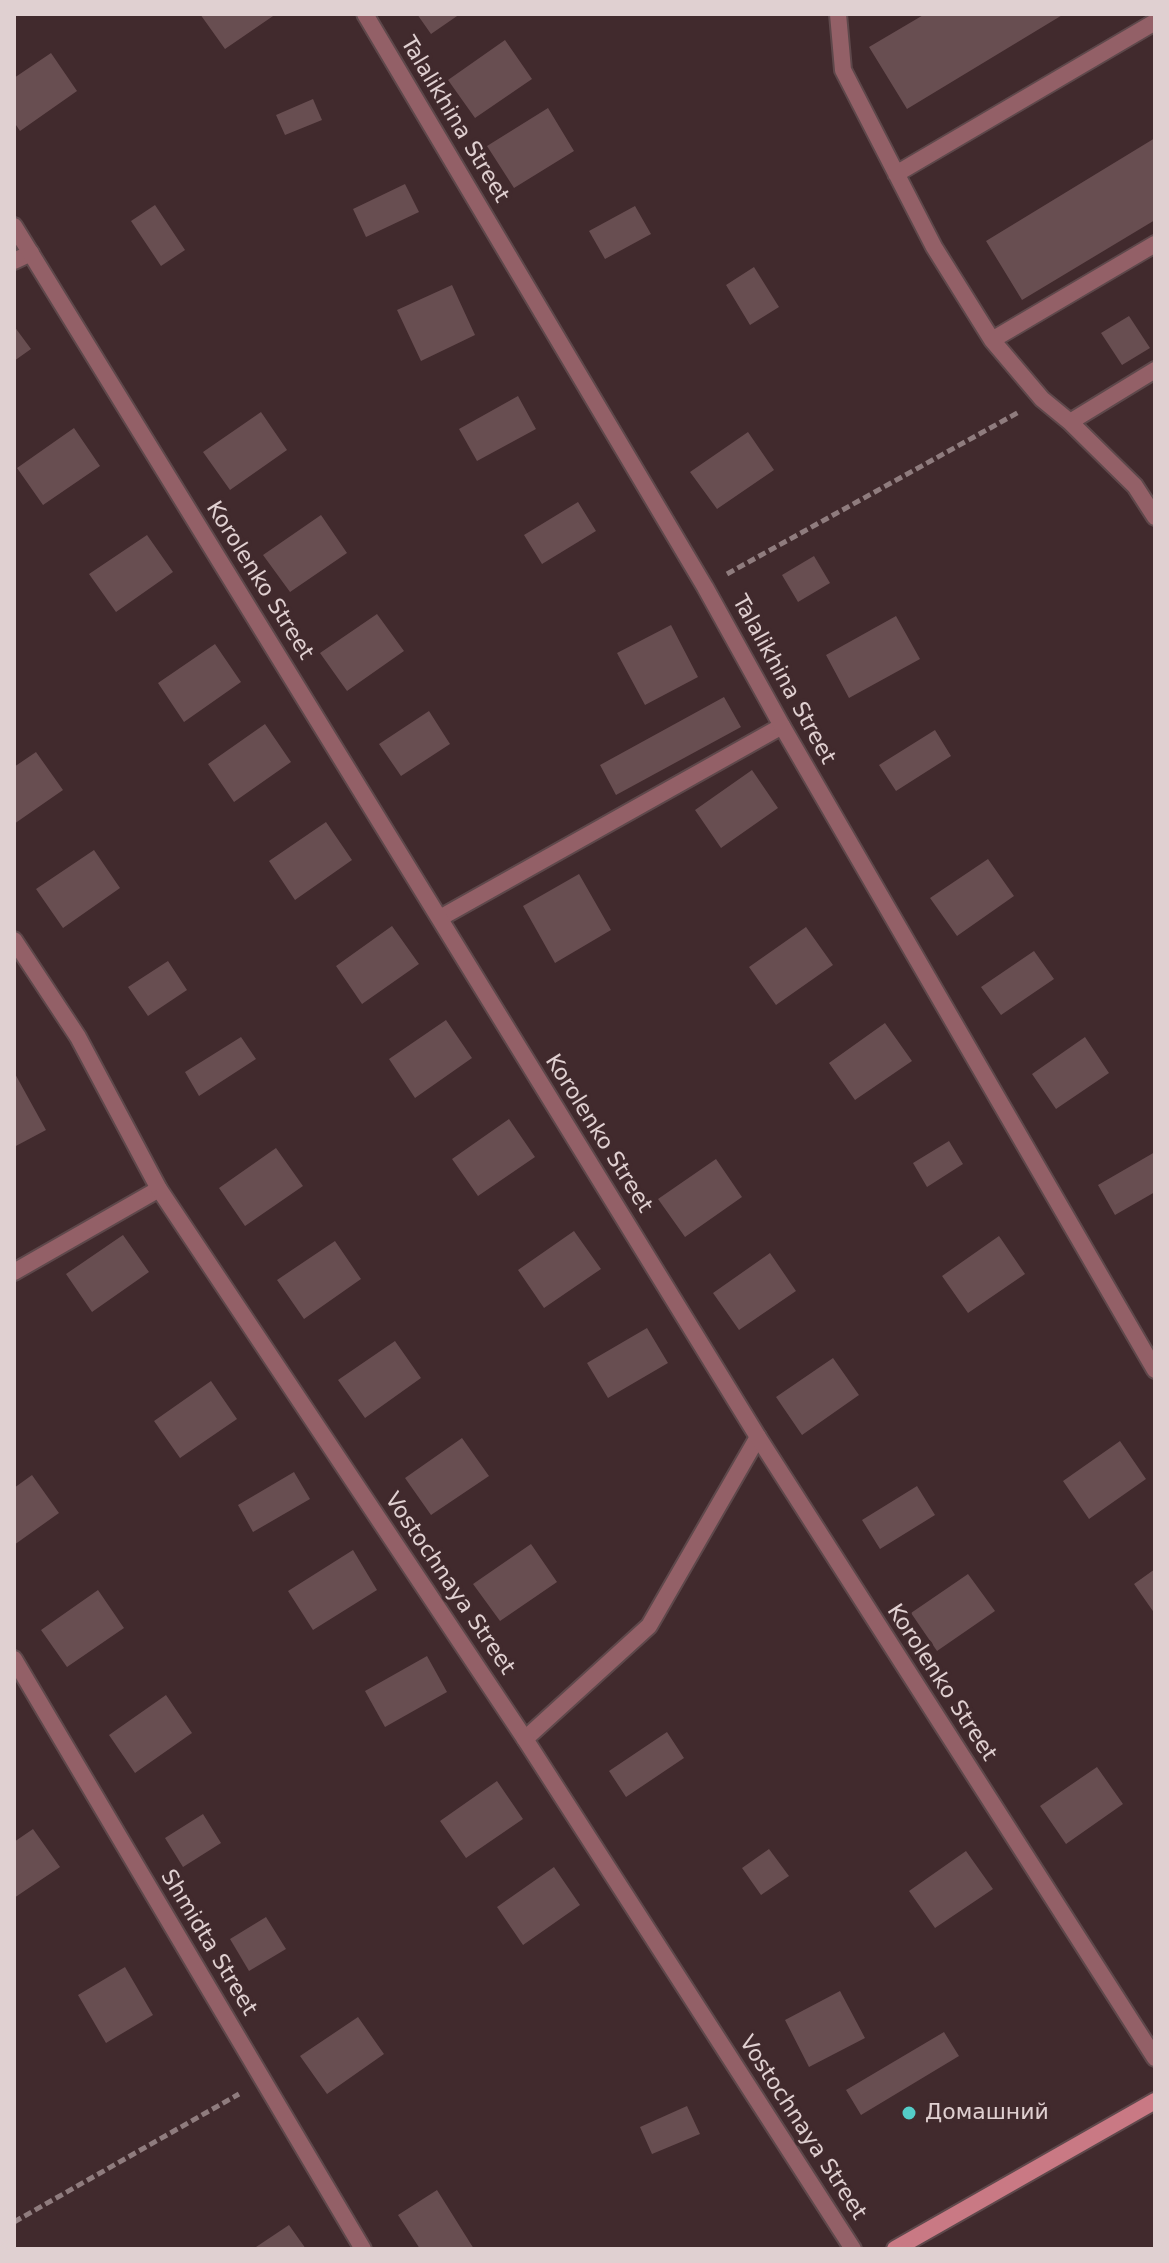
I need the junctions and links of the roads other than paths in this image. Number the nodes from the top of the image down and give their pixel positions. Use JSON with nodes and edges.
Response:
{"nodes":[{"id":1,"x":365,"y":14,"type":"edge"},
{"id":2,"x":838,"y":14,"type":"edge"},
{"id":3,"x":1155,"y":22,"type":"edge"},
{"id":4,"x":896,"y":174,"type":"junction"},
{"id":5,"x":14,"y":226,"type":"edge"},
{"id":6,"x":1155,"y":244,"type":"edge"},
{"id":7,"x":31,"y":253,"type":"junction"},
{"id":8,"x":14,"y":261,"type":"edge"},
{"id":9,"x":992,"y":340,"type":"junction"},
{"id":10,"x":1155,"y":370,"type":"edge"},
{"id":11,"x":1070,"y":422,"type":"junction"},
{"id":12,"x":1155,"y":517,"type":"edge"},
{"id":13,"x":782,"y":726,"type":"junction"},
{"id":14,"x":440,"y":918,"type":"junction"},
{"id":15,"x":14,"y":940,"type":"edge"},
{"id":16,"x":159,"y":1189,"type":"junction"},
{"id":17,"x":14,"y":1272,"type":"edge"},
{"id":18,"x":1155,"y":1370,"type":"edge"},
{"id":19,"x":758,"y":1437,"type":"junction"},
{"id":20,"x":14,"y":1659,"type":"edge"},
{"id":21,"x":525,"y":1739,"type":"junction"},
{"id":22,"x":1155,"y":2058,"type":"edge"},
{"id":23,"x":1155,"y":2101,"type":"edge"},
{"id":24,"x":363,"y":2249,"type":"edge"},
{"id":25,"x":853,"y":2249,"type":"edge"},
{"id":26,"x":895,"y":2249,"type":"edge"}],
"edges":[{"from":1,"to":13,"type":"street","name":"Talalikhina Street"},
{"from":2,"to":4,"type":"street"},
{"from":3,"to":4,"type":"street"},
{"from":4,"to":9,"type":"street"},
{"from":5,"to":7,"type":"street","name":"Korolenko Street"},
{"from":6,"to":9,"type":"street"},
{"from":7,"to":8,"type":"street"},
{"from":7,"to":14,"type":"street","name":"Korolenko Street"},
{"from":9,"to":11,"type":"street"},
{"from":10,"to":11,"type":"street"},
{"from":11,"to":12,"type":"street"},
{"from":13,"to":14,"type":"street"},
{"from":13,"to":18,"type":"street","name":"Talalikhina Street"},
{"from":14,"to":19,"type":"street","name":"Korolenko Street"},
{"from":15,"to":16,"type":"street","name":"Vostochnaya Street"},
{"from":16,"to":17,"type":"street"},
{"from":16,"to":21,"type":"street","name":"Vostochnaya Street"},
{"from":19,"to":21,"type":"street"},
{"from":19,"to":22,"type":"street","name":"Korolenko Street"},
{"from":20,"to":24,"type":"street","name":"Shmidta Street"},
{"from":21,"to":25,"type":"street","name":"Vostochnaya Street"},
{"from":23,"to":26,"type":"street"}]}
